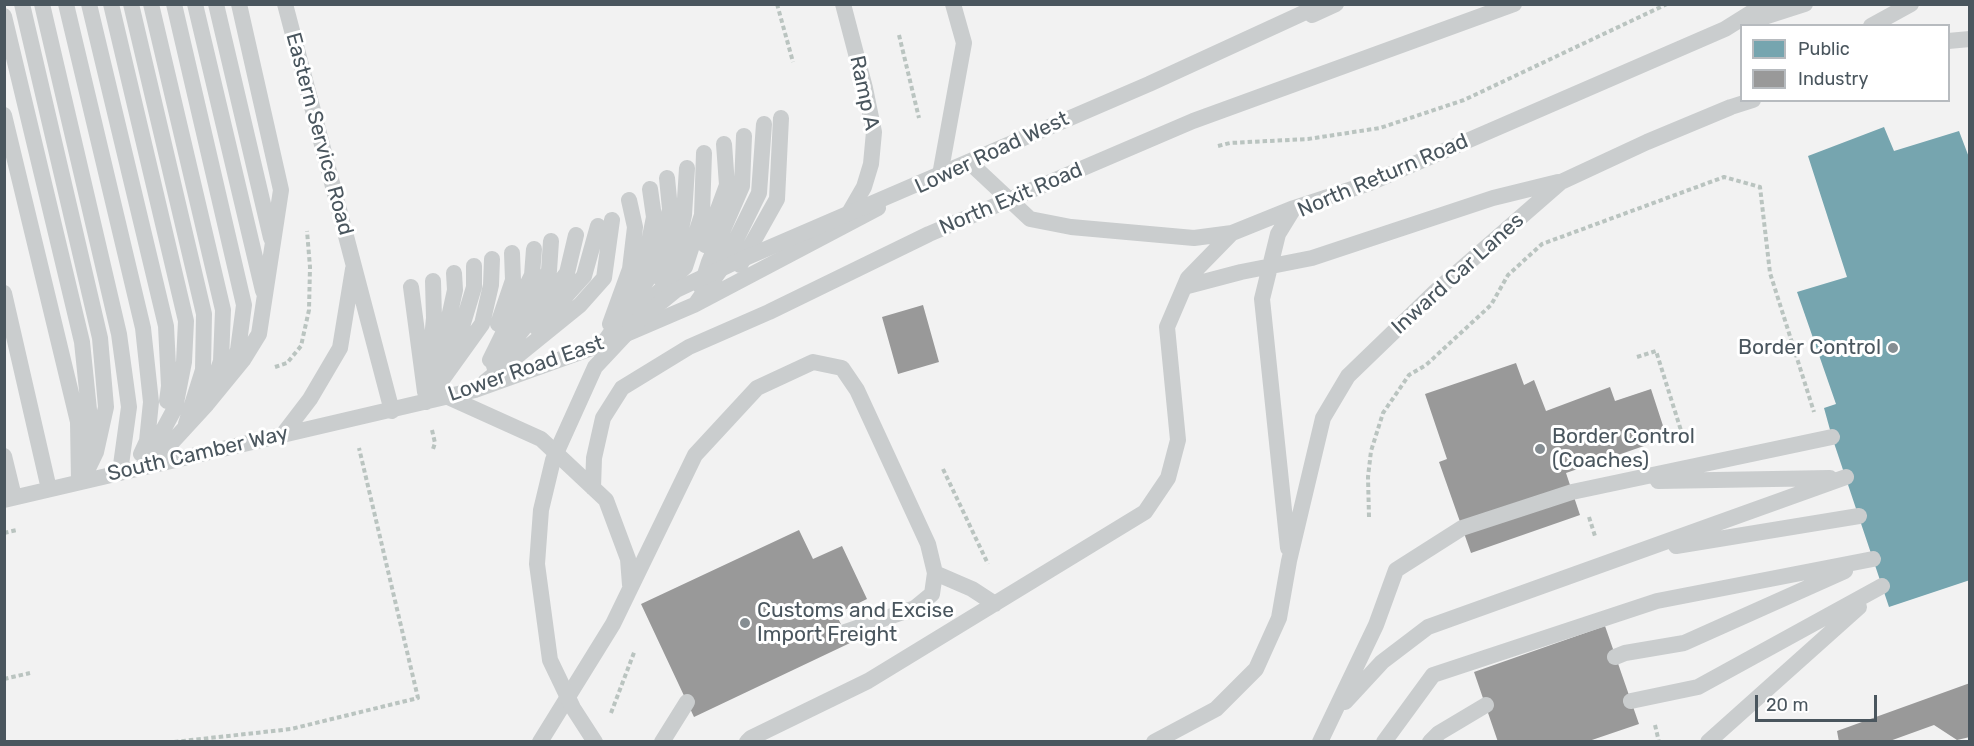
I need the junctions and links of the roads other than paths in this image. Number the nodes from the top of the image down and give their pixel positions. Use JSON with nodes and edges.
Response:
{"nodes":[{"id":1,"x":22,"y":4,"type":"edge"},
{"id":2,"x":42,"y":4,"type":"edge"},
{"id":3,"x":66,"y":4,"type":"edge"},
{"id":4,"x":89,"y":4,"type":"edge"},
{"id":5,"x":111,"y":4,"type":"edge"},
{"id":6,"x":131,"y":4,"type":"edge"},
{"id":7,"x":151,"y":4,"type":"edge"},
{"id":8,"x":174,"y":4,"type":"edge"},
{"id":9,"x":195,"y":4,"type":"edge"},
{"id":10,"x":216,"y":4,"type":"edge"},
{"id":11,"x":239,"y":4,"type":"edge"},
{"id":12,"x":285,"y":4,"type":"edge"},
{"id":13,"x":843,"y":4,"type":"edge"},
{"id":14,"x":953,"y":4,"type":"edge"},
{"id":15,"x":1323,"y":4,"type":"edge"},
{"id":16,"x":1336,"y":4,"type":"edge"},
{"id":17,"x":1514,"y":4,"type":"edge"},
{"id":18,"x":1765,"y":4,"type":"edge"},
{"id":19,"x":1805,"y":4,"type":"edge"},
{"id":20,"x":1911,"y":4,"type":"edge"},
{"id":21,"x":4,"y":16,"type":"edge"},
{"id":22,"x":1740,"y":24,"type":"edge"},
{"id":23,"x":1741,"y":24,"type":"edge"},
{"id":24,"x":1875,"y":24,"type":"edge"},
{"id":25,"x":1725,"y":29,"type":"junction"},
{"id":26,"x":1970,"y":39,"type":"edge"},
{"id":27,"x":1950,"y":41,"type":"edge"},
{"id":28,"x":1737,"y":104,"type":"edge"},
{"id":29,"x":4,"y":115,"type":"edge"},
{"id":30,"x":781,"y":118,"type":"dead end"},
{"id":31,"x":764,"y":124,"type":"dead end"},
{"id":32,"x":744,"y":136,"type":"dead end"},
{"id":33,"x":724,"y":144,"type":"dead end"},
{"id":34,"x":704,"y":153,"type":"dead end"},
{"id":35,"x":969,"y":162,"type":"junction"},
{"id":36,"x":687,"y":168,"type":"dead end"},
{"id":37,"x":940,"y":175,"type":"junction"},
{"id":38,"x":667,"y":178,"type":"dead end"},
{"id":39,"x":1561,"y":182,"type":"junction"},
{"id":40,"x":650,"y":189,"type":"dead end"},
{"id":41,"x":629,"y":200,"type":"dead end"},
{"id":42,"x":1010,"y":200,"type":"junction"},
{"id":43,"x":1294,"y":208,"type":"junction"},
{"id":44,"x":849,"y":213,"type":"junction"},
{"id":45,"x":605,"y":223,"type":"dead end"},
{"id":46,"x":1232,"y":233,"type":"junction"},
{"id":47,"x":576,"y":235,"type":"dead end"},
{"id":48,"x":551,"y":241,"type":"dead end"},
{"id":49,"x":274,"y":248,"type":"junction"},
{"id":50,"x":534,"y":249,"type":"dead end"},
{"id":51,"x":512,"y":253,"type":"dead end"},
{"id":52,"x":492,"y":259,"type":"dead end"},
{"id":53,"x":353,"y":264,"type":"junction"},
{"id":54,"x":474,"y":266,"type":"dead end"},
{"id":55,"x":1270,"y":266,"type":"junction"},
{"id":56,"x":454,"y":273,"type":"dead end"},
{"id":57,"x":433,"y":281,"type":"dead end"},
{"id":58,"x":411,"y":286,"type":"dead end"},
{"id":59,"x":1184,"y":287,"type":"junction"},
{"id":60,"x":4,"y":293,"type":"edge"},
{"id":61,"x":265,"y":301,"type":"junction"},
{"id":62,"x":694,"y":305,"type":"junction"},
{"id":63,"x":658,"y":321,"type":"joint"},
{"id":64,"x":603,"y":344,"type":"junction"},
{"id":65,"x":225,"y":383,"type":"junction"},
{"id":66,"x":475,"y":390,"type":"junction"},
{"id":67,"x":448,"y":397,"type":"junction"},
{"id":68,"x":426,"y":402,"type":"junction"},
{"id":69,"x":207,"y":404,"type":"junction"},
{"id":70,"x":392,"y":411,"type":"junction"},
{"id":71,"x":164,"y":429,"type":"junction"},
{"id":72,"x":184,"y":430,"type":"junction"},
{"id":73,"x":284,"y":433,"type":"junction"},
{"id":74,"x":1827,"y":438,"type":"road end"},
{"id":75,"x":4,"y":456,"type":"edge"},
{"id":76,"x":152,"y":465,"type":"junction"},
{"id":77,"x":127,"y":470,"type":"junction"},
{"id":78,"x":81,"y":481,"type":"junction"},
{"id":79,"x":1618,"y":482,"type":"junction"},
{"id":80,"x":594,"y":488,"type":"junction"},
{"id":81,"x":49,"y":489,"type":"junction"},
{"id":82,"x":9,"y":499,"type":"edge"},
{"id":83,"x":1859,"y":516,"type":"dead end"},
{"id":84,"x":1636,"y":553,"type":"junction"},
{"id":85,"x":1289,"y":561,"type":"junction"},
{"id":86,"x":934,"y":573,"type":"junction"},
{"id":87,"x":630,"y":588,"type":"junction"},
{"id":88,"x":1000,"y":601,"type":"junction"},
{"id":89,"x":845,"y":632,"type":"dead end"},
{"id":90,"x":1615,"y":657,"type":"dead end"},
{"id":91,"x":1631,"y":701,"type":"dead end"},
{"id":92,"x":687,"y":702,"type":"dead end"},
{"id":93,"x":1486,"y":705,"type":"dead end"},
{"id":94,"x":1334,"y":714,"type":"junction"},
{"id":95,"x":749,"y":740,"type":"edge"},
{"id":96,"x":540,"y":741,"type":"edge"},
{"id":97,"x":595,"y":741,"type":"edge"},
{"id":98,"x":662,"y":741,"type":"edge"},
{"id":99,"x":1155,"y":741,"type":"edge"},
{"id":100,"x":1320,"y":741,"type":"edge"},
{"id":101,"x":1384,"y":741,"type":"edge"},
{"id":102,"x":1430,"y":741,"type":"edge"},
{"id":103,"x":1708,"y":741,"type":"edge"}],
"edges":[{"from":1,"to":78,"type":"lane"},
{"from":2,"to":77,"type":"lane"},
{"from":3,"to":77,"type":"lane"},
{"from":4,"to":71,"type":"lane"},
{"from":5,"to":71,"type":"lane"},
{"from":6,"to":72,"type":"lane"},
{"from":7,"to":69,"type":"lane"},
{"from":8,"to":65,"type":"lane"},
{"from":9,"to":61,"type":"lane"},
{"from":10,"to":49,"type":"lane"},
{"from":11,"to":49,"type":"lane"},
{"from":12,"to":53,"type":"lane","name":"Eastern Service Road"},
{"from":13,"to":44,"type":"lane","name":"Ramp A"},
{"from":14,"to":37,"type":"lane"},
{"from":15,"to":44,"type":"lane","bridge":true},
{"from":16,"to":35,"type":"lane","name":"Lower Road West"},
{"from":17,"to":42,"type":"lane","name":"North Exit Road"},
{"from":18,"to":25,"type":"lane","name":"North Return Road"},
{"from":19,"to":23,"type":"lane"},
{"from":20,"to":24,"type":"lane"},
{"from":21,"to":78,"type":"lane"},
{"from":22,"to":25,"type":"lane"},
{"from":25,"to":43,"type":"lane","name":"North Return Road"},
{"from":26,"to":27,"type":"lane"},
{"from":28,"to":39,"type":"lane","name":"Inward Car Lanes"},
{"from":29,"to":78,"type":"lane"},
{"from":30,"to":62,"type":"lane"},
{"from":31,"to":62,"type":"lane"},
{"from":32,"to":62,"type":"lane"},
{"from":33,"to":62,"type":"lane"},
{"from":34,"to":64,"type":"lane"},
{"from":35,"to":37,"type":"lane","name":"Lower Road West"},
{"from":35,"to":42,"type":"lane"},
{"from":36,"to":64,"type":"lane"},
{"from":37,"to":62,"type":"lane","name":"Lower Road West"},
{"from":38,"to":64,"type":"lane"},
{"from":39,"to":55,"type":"lane"},
{"from":39,"to":85,"type":"lane","name":"Inward Car Lanes"},
{"from":40,"to":64,"type":"lane"},
{"from":41,"to":64,"type":"lane"},
{"from":42,"to":46,"type":"lane"},
{"from":42,"to":80,"type":"lane","name":"North Exit Road"},
{"from":43,"to":46,"type":"lane"},
{"from":43,"to":55,"type":"lane","name":"North Return Road"},
{"from":44,"to":97,"type":"lane","bridge":true},
{"from":45,"to":66,"type":"lane"},
{"from":46,"to":59,"type":"lane"},
{"from":47,"to":66,"type":"lane"},
{"from":48,"to":66,"type":"lane"},
{"from":49,"to":61,"type":"lane"},
{"from":50,"to":66,"type":"lane"},
{"from":51,"to":66,"type":"lane"},
{"from":52,"to":68,"type":"lane"},
{"from":53,"to":70,"type":"lane","name":"Eastern Service Road"},
{"from":53,"to":73,"type":"lane","name":"Eastern Service Road"},
{"from":54,"to":68,"type":"lane"},
{"from":55,"to":59,"type":"lane"},
{"from":55,"to":85,"type":"lane","name":"North Return Road"},
{"from":56,"to":68,"type":"lane"},
{"from":57,"to":68,"type":"lane"},
{"from":58,"to":68,"type":"lane"},
{"from":59,"to":88,"type":"lane"},
{"from":60,"to":81,"type":"lane"},
{"from":61,"to":65,"type":"lane"},
{"from":62,"to":63,"type":"lane","name":"Lower Road West"},
{"from":63,"to":64,"type":"lane","name":"Lower Road East"},
{"from":64,"to":66,"type":"lane","name":"Lower Road East"},
{"from":65,"to":69,"type":"lane"},
{"from":66,"to":67,"type":"lane","name":"Lower Road East"},
{"from":67,"to":68,"type":"lane","name":"Lower Road East"},
{"from":67,"to":80,"type":"lane"},
{"from":68,"to":70,"type":"lane","name":"Lower Road East"},
{"from":69,"to":72,"type":"lane"},
{"from":70,"to":73,"type":"lane","name":"South Camber Way"},
{"from":71,"to":77,"type":"lane"},
{"from":72,"to":76,"type":"lane"},
{"from":73,"to":76,"type":"lane","name":"South Camber Way"},
{"from":74,"to":79,"type":"lane"},
{"from":75,"to":82,"type":"lane"},
{"from":76,"to":77,"type":"lane","name":"South Camber Way"},
{"from":77,"to":78,"type":"lane","name":"South Camber Way"},
{"from":78,"to":81,"type":"lane","name":"South Camber Way"},
{"from":79,"to":84,"type":"lane"},
{"from":79,"to":94,"type":"lane"},
{"from":80,"to":87,"type":"lane"},
{"from":81,"to":82,"type":"lane","name":"South Camber Way"},
{"from":83,"to":84,"type":"lane"},
{"from":84,"to":94,"type":"lane"},
{"from":85,"to":99,"type":"lane"},
{"from":86,"to":87,"type":"lane"},
{"from":86,"to":88,"type":"lane"},
{"from":86,"to":89,"type":"lane"},
{"from":87,"to":96,"type":"lane"},
{"from":88,"to":95,"type":"lane"},
{"from":90,"to":101,"type":"lane"},
{"from":91,"to":103,"type":"lane"},
{"from":92,"to":98,"type":"lane"},
{"from":93,"to":102,"type":"lane"},
{"from":94,"to":100,"type":"lane"}]}
